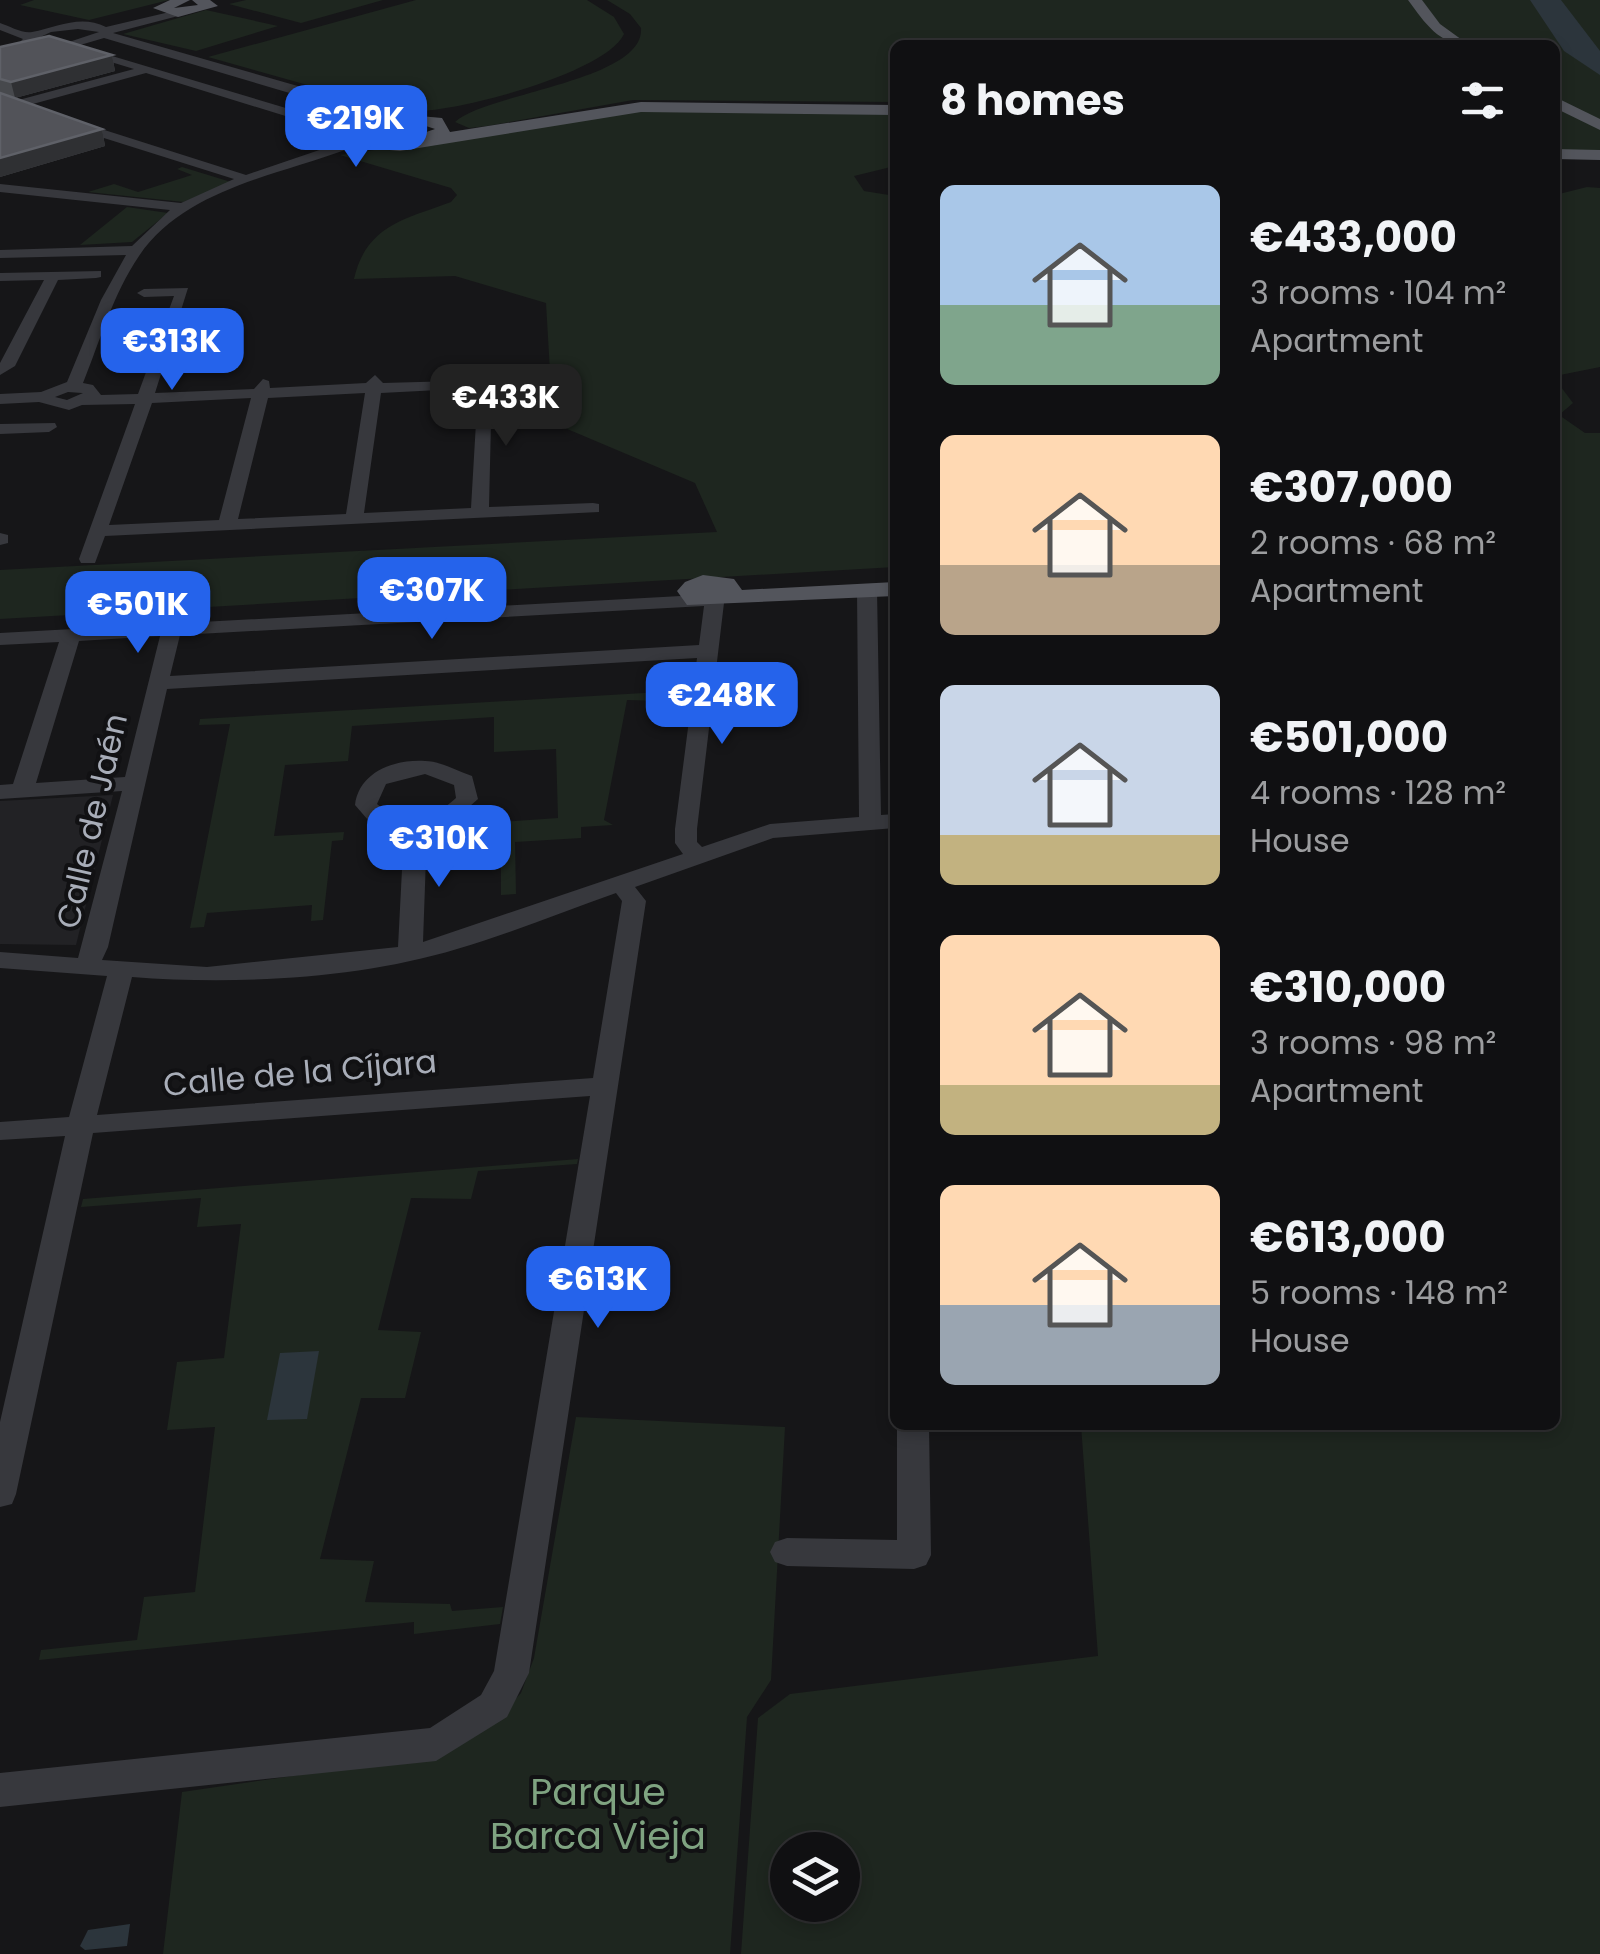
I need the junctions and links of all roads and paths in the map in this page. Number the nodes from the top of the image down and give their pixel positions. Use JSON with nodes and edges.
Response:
{"nodes":[{"id":1,"x":199,"y":0,"type":"edge"},
{"id":2,"x":1415,"y":0,"type":"edge"},
{"id":3,"x":160,"y":4,"type":"edge"},
{"id":4,"x":181,"y":6,"type":"edge"},
{"id":5,"x":91,"y":25,"type":"junction"},
{"id":6,"x":0,"y":26,"type":"edge"},
{"id":7,"x":108,"y":32,"type":"junction"},
{"id":8,"x":27,"y":40,"type":"junction"},
{"id":9,"x":1454,"y":40,"type":"edge"},
{"id":10,"x":58,"y":46,"type":"junction"},
{"id":11,"x":40,"y":47,"type":"junction"},
{"id":12,"x":144,"y":70,"type":"junction"},
{"id":13,"x":0,"y":100,"type":"edge"},
{"id":14,"x":1560,"y":104,"type":"edge"},
{"id":15,"x":15,"y":105,"type":"junction"},
{"id":16,"x":890,"y":108,"type":"edge"},
{"id":17,"x":890,"y":108,"type":"edge"},
{"id":18,"x":0,"y":109,"type":"edge"},
{"id":19,"x":40,"y":114,"type":"edge"},
{"id":20,"x":400,"y":117,"type":"junction"},
{"id":21,"x":57,"y":119,"type":"edge"},
{"id":22,"x":1600,"y":124,"type":"edge"},
{"id":23,"x":443,"y":126,"type":"junction"},
{"id":24,"x":353,"y":134,"type":"junction"},
{"id":25,"x":426,"y":141,"type":"junction"},
{"id":26,"x":388,"y":145,"type":"junction"},
{"id":27,"x":1560,"y":154,"type":"edge"},
{"id":28,"x":319,"y":156,"type":"junction"},
{"id":29,"x":1600,"y":156,"type":"edge"},
{"id":30,"x":249,"y":180,"type":"junction"},
{"id":31,"x":0,"y":188,"type":"edge"},
{"id":32,"x":187,"y":208,"type":"junction"},
{"id":33,"x":136,"y":250,"type":"junction"},
{"id":34,"x":0,"y":254,"type":"edge"},
{"id":35,"x":96,"y":274,"type":"dead end"},
{"id":36,"x":52,"y":276,"type":"junction"},
{"id":37,"x":0,"y":278,"type":"edge"},
{"id":38,"x":144,"y":292,"type":"dead end"},
{"id":39,"x":0,"y":370,"type":"edge"},
{"id":40,"x":374,"y":384,"type":"junction"},
{"id":41,"x":261,"y":388,"type":"junction"},
{"id":42,"x":83,"y":392,"type":"junction"},
{"id":43,"x":148,"y":393,"type":"junction"},
{"id":44,"x":0,"y":398,"type":"edge"},
{"id":45,"x":50,"y":426,"type":"dead end"},
{"id":46,"x":0,"y":429,"type":"edge"},
{"id":47,"x":593,"y":508,"type":"dead end"},
{"id":48,"x":480,"y":513,"type":"junction"},
{"id":49,"x":354,"y":519,"type":"junction"},
{"id":50,"x":227,"y":525,"type":"junction"},
{"id":51,"x":98,"y":531,"type":"junction"},
{"id":52,"x":88,"y":559,"type":"dead end"},
{"id":53,"x":890,"y":580,"type":"edge"},
{"id":54,"x":890,"y":589,"type":"edge"},
{"id":55,"x":867,"y":590,"type":"junction"},
{"id":56,"x":712,"y":595,"type":"junction"},
{"id":57,"x":0,"y":627,"type":"edge"},
{"id":58,"x":171,"y":630,"type":"junction"},
{"id":59,"x":71,"y":635,"type":"junction"},
{"id":60,"x":0,"y":639,"type":"edge"},
{"id":61,"x":708,"y":650,"type":"junction"},
{"id":62,"x":158,"y":683,"type":"junction"},
{"id":63,"x":134,"y":783,"type":"junction"},
{"id":64,"x":11,"y":792,"type":"edge"},
{"id":65,"x":870,"y":821,"type":"junction"},
{"id":66,"x":890,"y":822,"type":"edge"},
{"id":67,"x":416,"y":824,"type":"dead end"},
{"id":68,"x":698,"y":856,"type":"junction"},
{"id":69,"x":619,"y":882,"type":"junction"},
{"id":70,"x":410,"y":953,"type":"junction"},
{"id":71,"x":0,"y":960,"type":"edge"},
{"id":72,"x":85,"y":968,"type":"junction"},
{"id":73,"x":121,"y":971,"type":"junction"},
{"id":74,"x":606,"y":1086,"type":"junction"},
{"id":75,"x":81,"y":1125,"type":"junction"},
{"id":76,"x":0,"y":1131,"type":"edge"},
{"id":77,"x":913,"y":1430,"type":"edge"},
{"id":78,"x":0,"y":1494,"type":"edge"},
{"id":79,"x":787,"y":1552,"type":"dead end"},
{"id":80,"x":0,"y":1790,"type":"edge"}],
"edges":[{"from":1,"to":4,"type":"main road"},
{"from":2,"to":9,"type":"main road"},
{"from":3,"to":4,"type":"main road"},
{"from":3,"to":5,"type":"street"},
{"from":4,"to":7,"type":"street"},
{"from":5,"to":7,"type":"street"},
{"from":5,"to":8,"type":"street"},
{"from":6,"to":8,"type":"street"},
{"from":7,"to":10,"type":"street"},
{"from":7,"to":20,"type":"street"},
{"from":8,"to":11,"type":"street"},
{"from":8,"to":11,"type":"street"},
{"from":10,"to":11,"type":"street"},
{"from":10,"to":12,"type":"street"},
{"from":12,"to":15,"type":"street"},
{"from":12,"to":24,"type":"street"},
{"from":13,"to":15,"type":"street"},
{"from":14,"to":22,"type":"main road"},
{"from":15,"to":18,"type":"street"},
{"from":15,"to":19,"type":"street"},
{"from":16,"to":23,"type":"main road"},
{"from":17,"to":25,"type":"main road"},
{"from":20,"to":23,"type":"main road"},
{"from":20,"to":24,"type":"main road"},
{"from":21,"to":30,"type":"street"},
{"from":23,"to":25,"type":"main road"},
{"from":24,"to":26,"type":"main road"},
{"from":24,"to":28,"type":"street"},
{"from":25,"to":26,"type":"main road"},
{"from":26,"to":28,"type":"street"},
{"from":27,"to":29,"type":"main road"},
{"from":28,"to":30,"type":"street"},
{"from":30,"to":32,"type":"street"},
{"from":31,"to":32,"type":"street"},
{"from":32,"to":33,"type":"street"},
{"from":33,"to":34,"type":"street"},
{"from":33,"to":42,"type":"street"},
{"from":35,"to":36,"type":"street"},
{"from":36,"to":37,"type":"street"},
{"from":36,"to":39,"type":"street"},
{"from":38,"to":43,"type":"street"},
{"from":40,"to":41,"type":"street"},
{"from":40,"to":48,"type":"street"},
{"from":40,"to":49,"type":"street"},
{"from":41,"to":43,"type":"street"},
{"from":41,"to":50,"type":"street"},
{"from":42,"to":43,"type":"street"},
{"from":42,"to":44,"type":"street"},
{"from":43,"to":51,"type":"street"},
{"from":45,"to":46,"type":"street"},
{"from":47,"to":48,"type":"street"},
{"from":48,"to":49,"type":"street"},
{"from":49,"to":50,"type":"street"},
{"from":50,"to":51,"type":"street"},
{"from":51,"to":52,"type":"street"},
{"from":53,"to":56,"type":"main road"},
{"from":54,"to":55,"type":"main road"},
{"from":55,"to":56,"type":"main road"},
{"from":55,"to":65,"type":"street"},
{"from":56,"to":57,"type":"street"},
{"from":56,"to":58,"type":"street"},
{"from":56,"to":61,"type":"street"},
{"from":58,"to":59,"type":"street"},
{"from":58,"to":62,"type":"street","name":"Calle de Jaén"},
{"from":59,"to":60,"type":"street"},
{"from":59,"to":64,"type":"street"},
{"from":61,"to":62,"type":"street"},
{"from":61,"to":68,"type":"street"},
{"from":62,"to":63,"type":"street","name":"Calle de Jaén"},
{"from":63,"to":64,"type":"street"},
{"from":63,"to":72,"type":"street","name":"Calle de Jaén"},
{"from":65,"to":66,"type":"street"},
{"from":65,"to":68,"type":"street"},
{"from":67,"to":70,"type":"street"},
{"from":68,"to":69,"type":"street"},
{"from":69,"to":70,"type":"street"},
{"from":69,"to":74,"type":"street"},
{"from":70,"to":73,"type":"street"},
{"from":71,"to":72,"type":"street"},
{"from":72,"to":73,"type":"street"},
{"from":73,"to":75,"type":"street"},
{"from":74,"to":75,"type":"street","name":"Calle de la Cíjara"},
{"from":74,"to":80,"type":"street"},
{"from":75,"to":76,"type":"street","name":"Calle de la Cíjara"},
{"from":75,"to":78,"type":"street"},
{"from":77,"to":79,"type":"street"}]}
